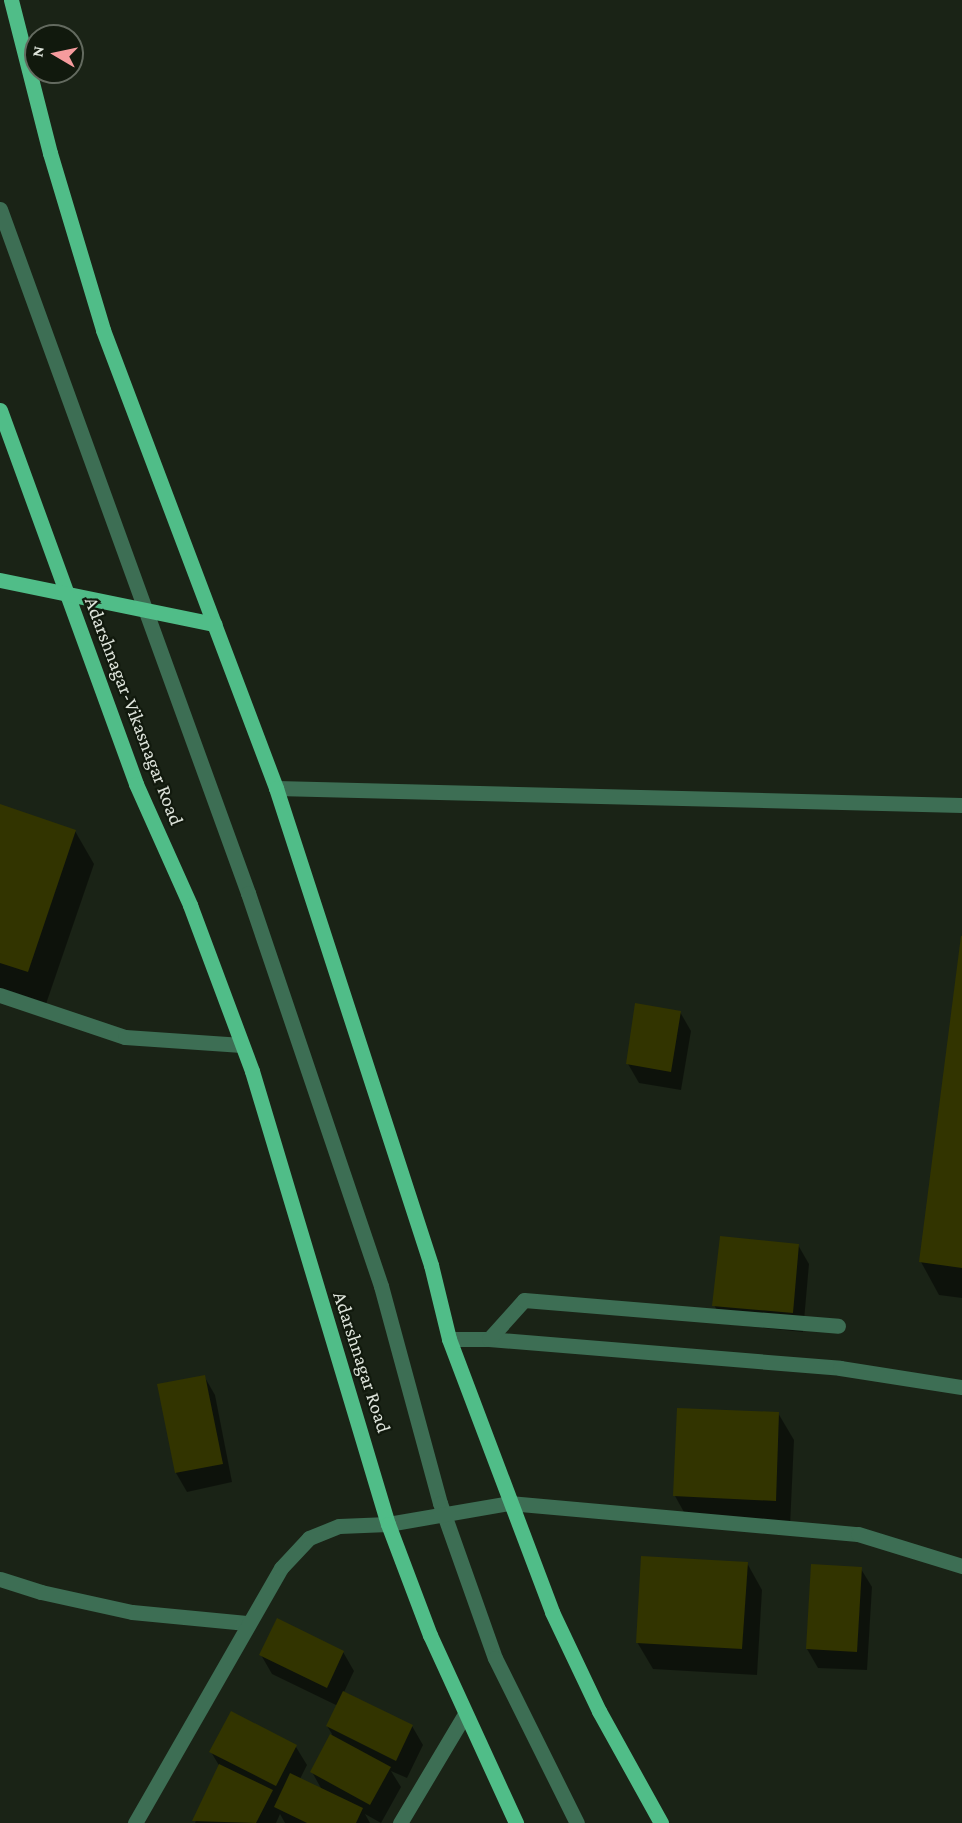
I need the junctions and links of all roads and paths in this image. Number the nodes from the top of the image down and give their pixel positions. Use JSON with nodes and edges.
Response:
{"nodes":[{"id":1,"x":11,"y":0,"type":"edge"},
{"id":2,"x":0,"y":209,"type":"edge"},
{"id":3,"x":0,"y":411,"type":"edge"},
{"id":4,"x":0,"y":580,"type":"edge"},
{"id":5,"x":67,"y":596,"type":"junction"},
{"id":6,"x":146,"y":611,"type":"junction"},
{"id":7,"x":215,"y":624,"type":"junction"},
{"id":8,"x":276,"y":788,"type":"junction"},
{"id":9,"x":962,"y":805,"type":"edge"},
{"id":10,"x":190,"y":905,"type":"joint"},
{"id":11,"x":0,"y":995,"type":"edge"},
{"id":12,"x":242,"y":1045,"type":"junction"},
{"id":13,"x":838,"y":1326,"type":"dead end"},
{"id":14,"x":489,"y":1339,"type":"junction"},
{"id":15,"x":449,"y":1340,"type":"junction"},
{"id":16,"x":962,"y":1387,"type":"edge"},
{"id":17,"x":509,"y":1503,"type":"junction"},
{"id":18,"x":444,"y":1515,"type":"junction"},
{"id":19,"x":388,"y":1524,"type":"junction"},
{"id":20,"x":962,"y":1566,"type":"edge"},
{"id":21,"x":0,"y":1579,"type":"edge"},
{"id":22,"x":246,"y":1623,"type":"junction"},
{"id":23,"x":465,"y":1714,"type":"junction"},
{"id":24,"x":135,"y":1823,"type":"edge"},
{"id":25,"x":400,"y":1823,"type":"edge"},
{"id":26,"x":516,"y":1823,"type":"edge"},
{"id":27,"x":577,"y":1823,"type":"edge"},
{"id":28,"x":661,"y":1823,"type":"edge"}],
"edges":[{"from":1,"to":7,"type":"main road"},
{"from":2,"to":6,"type":"street"},
{"from":3,"to":5,"type":"main road"},
{"from":4,"to":5,"type":"main road","name":"Adarshnagar-Vikasnagar Road"},
{"from":5,"to":6,"type":"main road"},
{"from":5,"to":10,"type":"main road","name":"Adarshnagar-Vikasnagar Road"},
{"from":6,"to":7,"type":"main road"},
{"from":6,"to":18,"type":"street"},
{"from":7,"to":8,"type":"main road"},
{"from":8,"to":9,"type":"street"},
{"from":8,"to":15,"type":"main road"},
{"from":10,"to":12,"type":"main road","name":"Adarshnagar Road"},
{"from":11,"to":12,"type":"street"},
{"from":12,"to":19,"type":"main road","name":"Adarshnagar Road"},
{"from":13,"to":14,"type":"street"},
{"from":14,"to":15,"type":"street"},
{"from":14,"to":16,"type":"street"},
{"from":15,"to":17,"type":"main road"},
{"from":17,"to":18,"type":"street"},
{"from":17,"to":20,"type":"street"},
{"from":17,"to":28,"type":"main road"},
{"from":18,"to":19,"type":"street"},
{"from":18,"to":27,"type":"street"},
{"from":19,"to":22,"type":"street"},
{"from":19,"to":23,"type":"main road","name":"Adarshnagar Road"},
{"from":21,"to":22,"type":"street"},
{"from":22,"to":24,"type":"street"},
{"from":23,"to":25,"type":"street"},
{"from":23,"to":26,"type":"main road","name":"Adarshnagar Road"}]}
